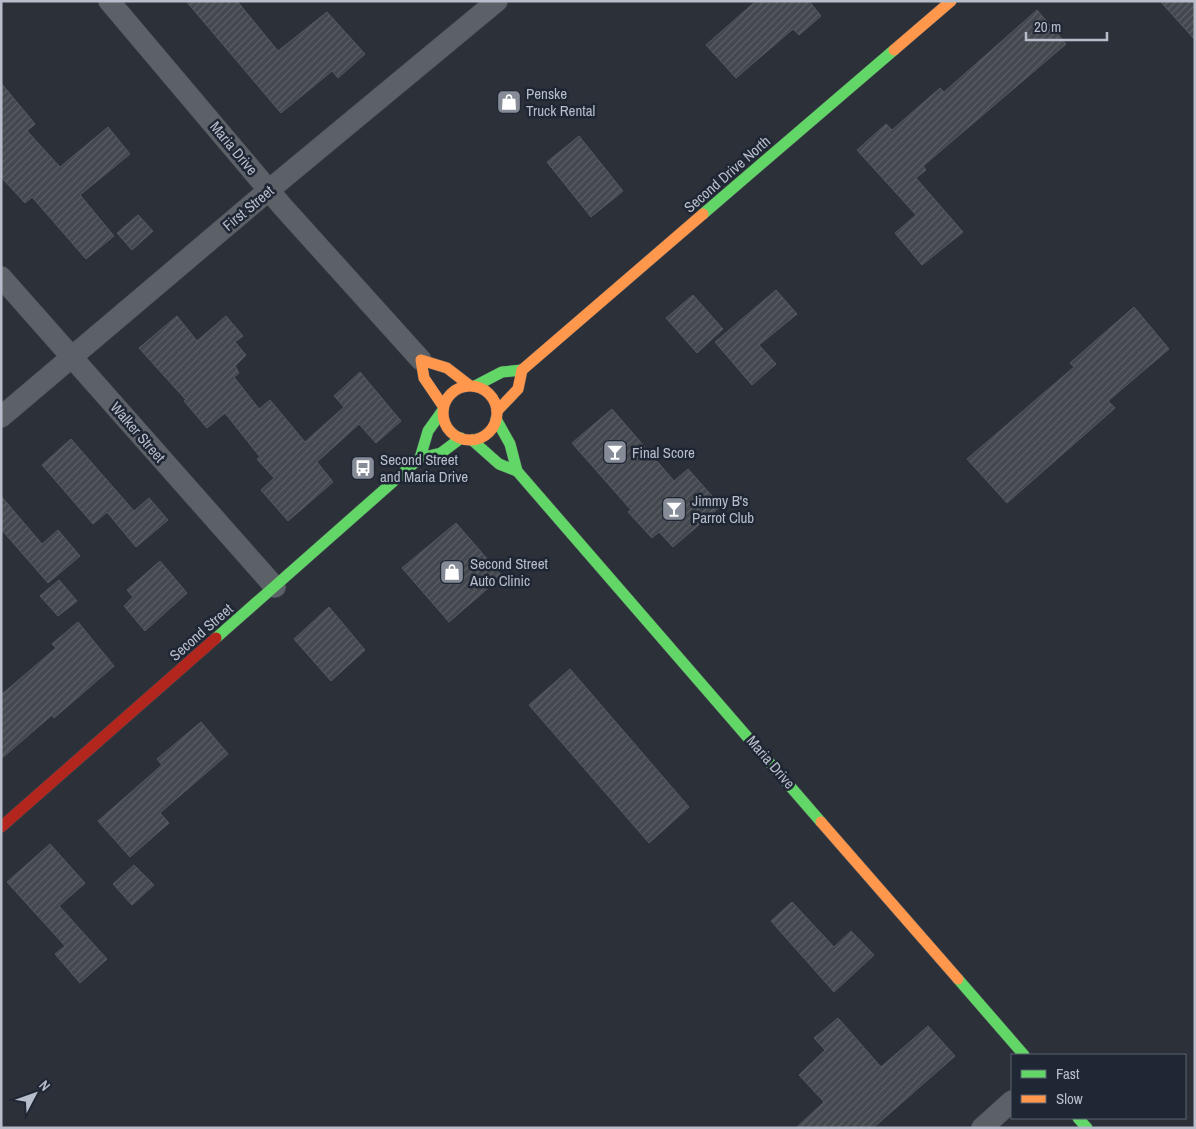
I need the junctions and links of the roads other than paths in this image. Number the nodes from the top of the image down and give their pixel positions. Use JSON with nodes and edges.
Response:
{"nodes":[{"id":1,"x":109,"y":1,"type":"edge"},
{"id":2,"x":497,"y":1,"type":"edge"},
{"id":3,"x":951,"y":1,"type":"edge"},
{"id":4,"x":269,"y":190,"type":"junction"},
{"id":5,"x":1,"y":277,"type":"edge"},
{"id":6,"x":74,"y":357,"type":"junction"},
{"id":7,"x":421,"y":360,"type":"junction"},
{"id":8,"x":522,"y":370,"type":"junction"},
{"id":9,"x":472,"y":386,"type":"junction"},
{"id":10,"x":443,"y":408,"type":"junction"},
{"id":11,"x":497,"y":415,"type":"junction"},
{"id":12,"x":1,"y":417,"type":"edge"},
{"id":13,"x":467,"y":439,"type":"junction"},
{"id":14,"x":420,"y":458,"type":"junction"},
{"id":15,"x":517,"y":471,"type":"junction"},
{"id":16,"x":275,"y":588,"type":"junction"},
{"id":17,"x":1,"y":827,"type":"edge"},
{"id":18,"x":1023,"y":1054,"type":"edge"},
{"id":19,"x":1011,"y":1102,"type":"edge"},
{"id":20,"x":982,"y":1128,"type":"edge"}],
"edges":[{"from":1,"to":4,"type":"street","name":"Maria Drive"},
{"from":2,"to":4,"type":"street","name":"First Street"},
{"from":3,"to":8,"type":"street","name":"Second Drive North"},
{"from":4,"to":6,"type":"street","name":"First Street"},
{"from":4,"to":7,"type":"street","name":"Maria Drive"},
{"from":5,"to":6,"type":"street","name":"Walker Street"},
{"from":6,"to":12,"type":"street","name":"First Street"},
{"from":6,"to":16,"type":"street","name":"Walker Street"},
{"from":7,"to":9,"type":"street"},
{"from":7,"to":10,"type":"street"},
{"from":8,"to":9,"type":"street"},
{"from":8,"to":11,"type":"street"},
{"from":9,"to":10,"type":"street"},
{"from":9,"to":11,"type":"street"},
{"from":10,"to":13,"type":"street"},
{"from":10,"to":14,"type":"street"},
{"from":11,"to":13,"type":"street"},
{"from":11,"to":15,"type":"street"},
{"from":13,"to":14,"type":"street"},
{"from":13,"to":15,"type":"street"},
{"from":14,"to":16,"type":"street","name":"Second Street"},
{"from":15,"to":18,"type":"street","name":"Maria Drive"},
{"from":16,"to":17,"type":"street","name":"Second Street"},
{"from":19,"to":20,"type":"street"}]}
